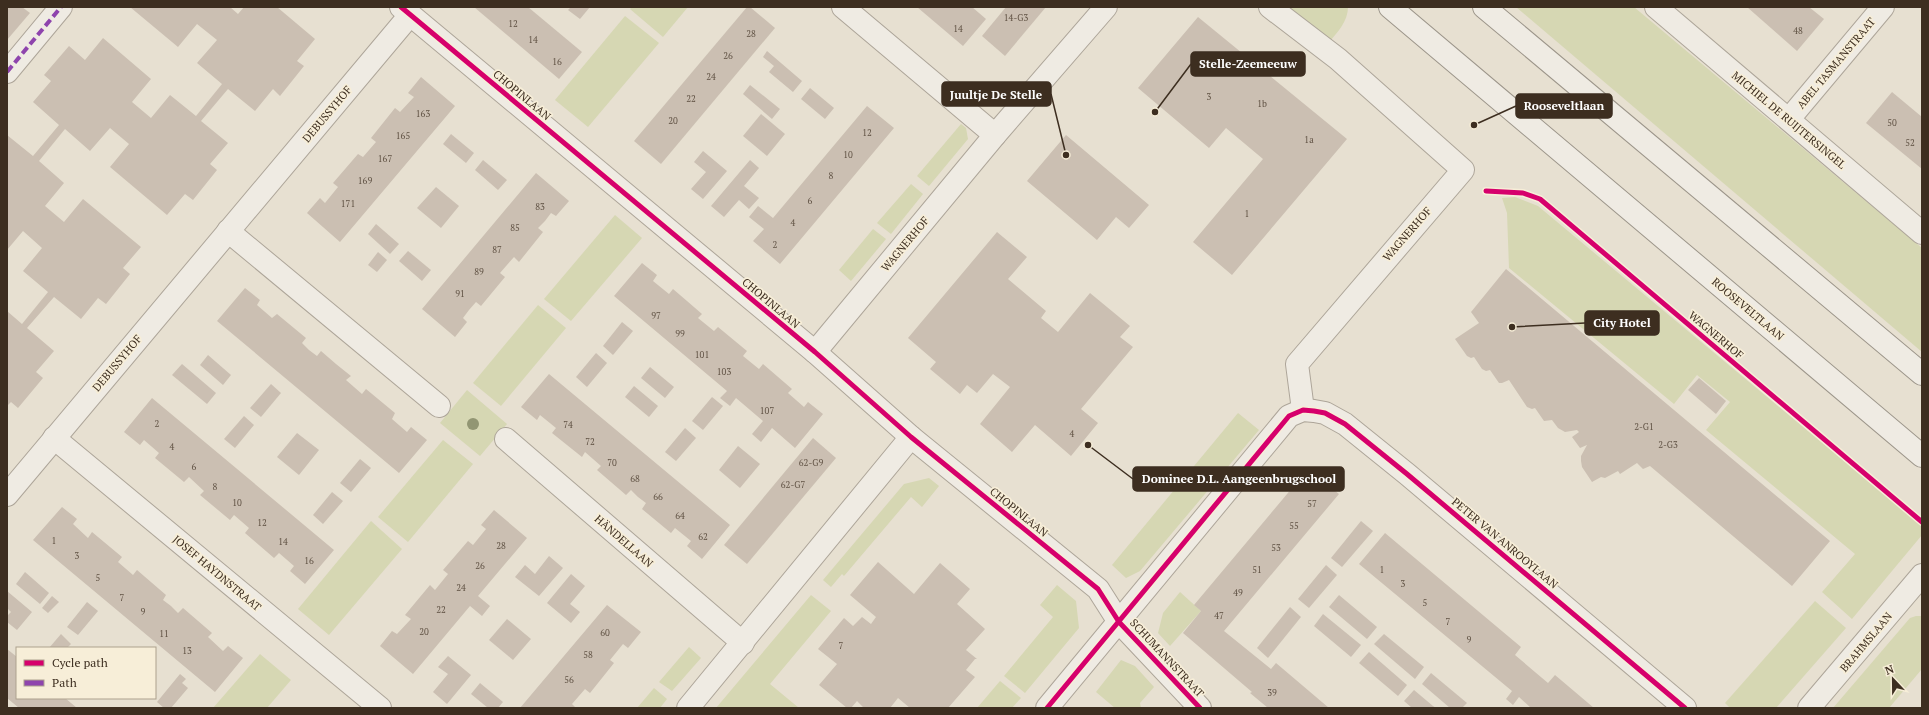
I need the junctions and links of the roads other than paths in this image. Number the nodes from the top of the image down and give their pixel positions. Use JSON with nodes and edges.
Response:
{"nodes":[{"id":1,"x":62,"y":7,"type":"edge"},
{"id":2,"x":843,"y":7,"type":"edge"},
{"id":3,"x":1106,"y":7,"type":"edge"},
{"id":4,"x":1270,"y":7,"type":"edge"},
{"id":5,"x":1390,"y":7,"type":"edge"},
{"id":6,"x":1484,"y":7,"type":"edge"},
{"id":7,"x":1656,"y":7,"type":"edge"},
{"id":8,"x":1883,"y":7,"type":"edge"},
{"id":9,"x":406,"y":11,"type":"edge"},
{"id":10,"x":7,"y":72,"type":"edge"},
{"id":11,"x":1789,"y":119,"type":"junction"},
{"id":12,"x":995,"y":135,"type":"junction"},
{"id":13,"x":228,"y":231,"type":"junction"},
{"id":14,"x":1922,"y":233,"type":"edge"},
{"id":15,"x":815,"y":352,"type":"junction"},
{"id":16,"x":1922,"y":374,"type":"edge"},
{"id":17,"x":439,"y":406,"type":"dead end"},
{"id":18,"x":1303,"y":410,"type":"junction"},
{"id":19,"x":911,"y":437,"type":"junction"},
{"id":20,"x":54,"y":438,"type":"junction"},
{"id":21,"x":506,"y":439,"type":"dead end"},
{"id":22,"x":1922,"y":456,"type":"edge"},
{"id":23,"x":7,"y":495,"type":"edge"},
{"id":24,"x":1922,"y":575,"type":"edge"},
{"id":25,"x":1119,"y":622,"type":"junction"},
{"id":26,"x":742,"y":643,"type":"junction"},
{"id":27,"x":380,"y":708,"type":"edge"},
{"id":28,"x":688,"y":708,"type":"edge"},
{"id":29,"x":1047,"y":708,"type":"edge"},
{"id":30,"x":1200,"y":708,"type":"edge"},
{"id":31,"x":1685,"y":708,"type":"edge"},
{"id":32,"x":1809,"y":708,"type":"edge"}],
"edges":[{"from":1,"to":10,"type":"street"},
{"from":2,"to":12,"type":"street"},
{"from":3,"to":12,"type":"street","name":"WAGNERHOF"},
{"from":4,"to":18,"type":"street","name":"WAGNERHOF"},
{"from":5,"to":22,"type":"street","name":"ROOSEVELTLAAN"},
{"from":6,"to":16,"type":"street"},
{"from":7,"to":11,"type":"street","name":"MICHIEL DE RUIJTERSINGEL"},
{"from":8,"to":11,"type":"street","name":"ABEL TASMANSTRAAT"},
{"from":9,"to":13,"type":"street","name":"DEBUSSYHOF"},
{"from":9,"to":15,"type":"street","name":"CHOPINLAAN"},
{"from":11,"to":14,"type":"street","name":"MICHIEL DE RUIJTERSINGEL"},
{"from":12,"to":15,"type":"street","name":"WAGNERHOF"},
{"from":13,"to":17,"type":"street"},
{"from":13,"to":20,"type":"street","name":"DEBUSSYHOF"},
{"from":15,"to":19,"type":"street","name":"CHOPINLAAN"},
{"from":18,"to":25,"type":"street"},
{"from":18,"to":31,"type":"street","name":"PETER VAN ANROOYLAAN"},
{"from":19,"to":25,"type":"street","name":"CHOPINLAAN"},
{"from":19,"to":26,"type":"street"},
{"from":20,"to":23,"type":"street","name":"DEBUSSYHOF"},
{"from":20,"to":27,"type":"street","name":"JOSEF HAYDNSTRAAT"},
{"from":21,"to":26,"type":"street","name":"HÄNDELLAAN"},
{"from":24,"to":32,"type":"street","name":"BRAHMSLAAN"},
{"from":25,"to":29,"type":"street"},
{"from":25,"to":30,"type":"street","name":"SCHUMANNSTRAAT"},
{"from":26,"to":28,"type":"street"}]}
